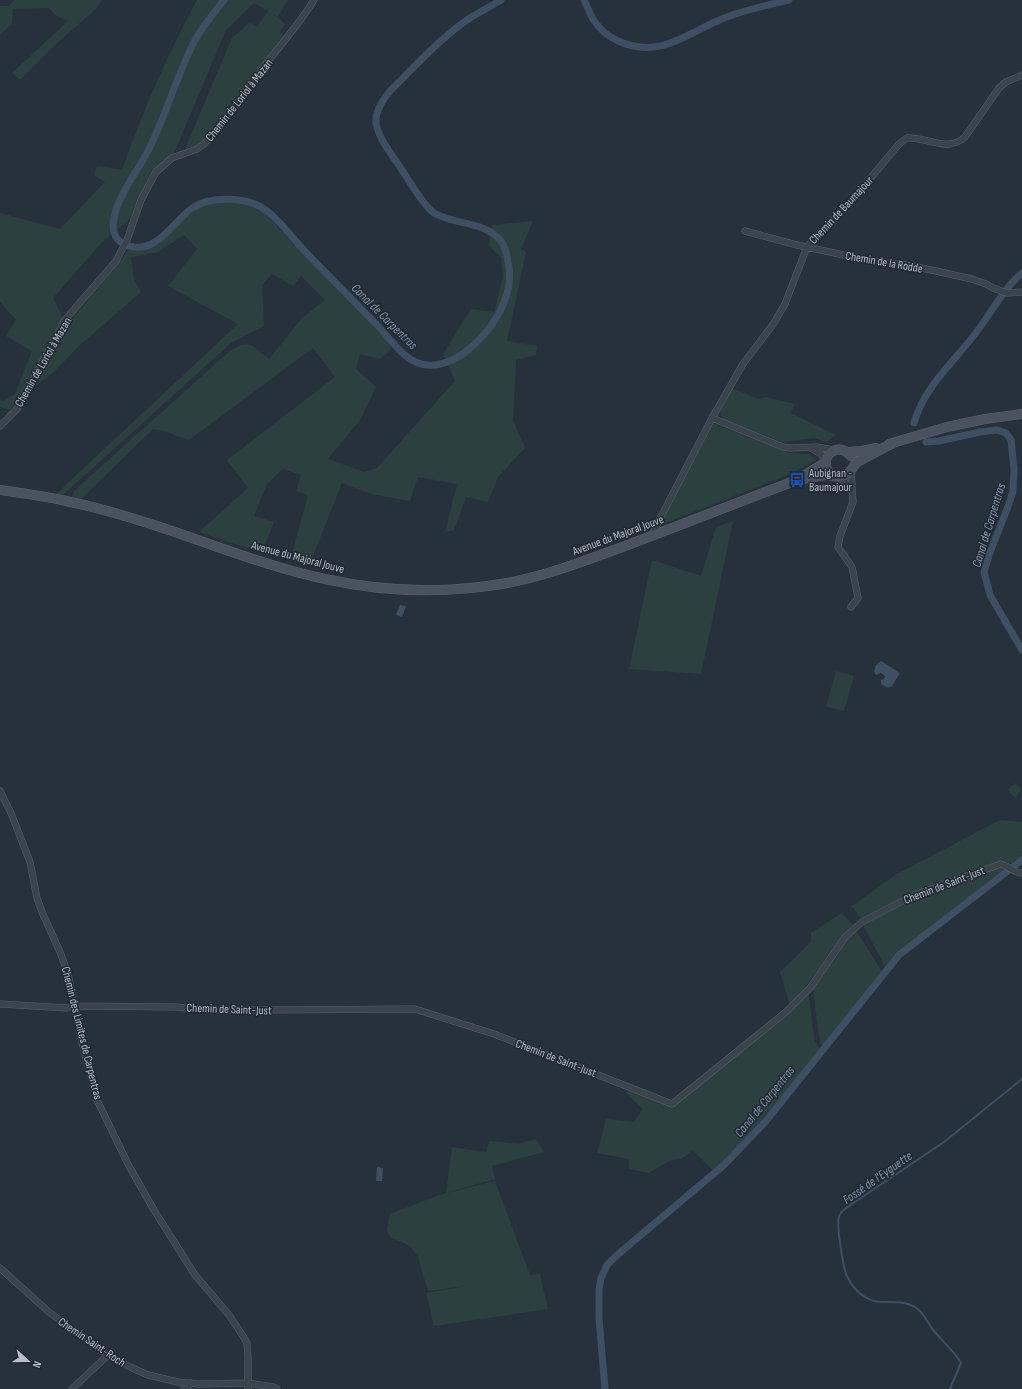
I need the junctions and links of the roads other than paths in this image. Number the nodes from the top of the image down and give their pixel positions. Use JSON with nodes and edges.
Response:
{"nodes":[{"id":1,"x":314,"y":0,"type":"edge"},
{"id":2,"x":1022,"y":75,"type":"edge"},
{"id":3,"x":745,"y":231,"type":"dead end"},
{"id":4,"x":807,"y":247,"type":"junction"},
{"id":5,"x":1022,"y":292,"type":"edge"},
{"id":6,"x":1022,"y":414,"type":"edge"},
{"id":7,"x":712,"y":418,"type":"junction"},
{"id":8,"x":0,"y":426,"type":"edge"},
{"id":9,"x":893,"y":443,"type":"junction"},
{"id":10,"x":809,"y":447,"type":"junction"},
{"id":11,"x":834,"y":450,"type":"junction"},
{"id":12,"x":848,"y":452,"type":"junction"},
{"id":13,"x":826,"y":461,"type":"junction"},
{"id":14,"x":852,"y":468,"type":"junction"},
{"id":15,"x":836,"y":476,"type":"junction"},
{"id":16,"x":797,"y":480,"type":"junction"},
{"id":17,"x":0,"y":490,"type":"edge"},
{"id":18,"x":853,"y":493,"type":"junction"},
{"id":19,"x":651,"y":536,"type":"junction"},
{"id":20,"x":850,"y":607,"type":"dead end"},
{"id":21,"x":0,"y":791,"type":"edge"},
{"id":22,"x":1022,"y":872,"type":"edge"},
{"id":23,"x":0,"y":1004,"type":"edge"},
{"id":24,"x":74,"y":1006,"type":"junction"},
{"id":25,"x":0,"y":1268,"type":"edge"},
{"id":26,"x":108,"y":1355,"type":"junction"},
{"id":27,"x":191,"y":1383,"type":"junction"},
{"id":28,"x":248,"y":1386,"type":"edge"},
{"id":29,"x":72,"y":1389,"type":"edge"},
{"id":30,"x":184,"y":1389,"type":"edge"},
{"id":31,"x":277,"y":1389,"type":"edge"}],
"edges":[{"from":1,"to":8,"type":"street","name":"Chemin de Loriol à Mazan"},
{"from":2,"to":4,"type":"street","name":"Chemin de Baumajour"},
{"from":3,"to":4,"type":"street","name":"Chemin de la Rodde"},
{"from":4,"to":5,"type":"street","name":"Chemin de la Rodde"},
{"from":4,"to":7,"type":"street","name":"Chemin de Baumajour"},
{"from":6,"to":9,"type":"main road","name":"Avenue du Majoral Jouve"},
{"from":7,"to":10,"type":"street"},
{"from":7,"to":19,"type":"street","name":"Chemin de Baumajour"},
{"from":9,"to":12,"type":"main road","name":"Avenue du Majoral Jouve"},
{"from":9,"to":14,"type":"main road","name":"Avenue du Majoral Jouve"},
{"from":10,"to":11,"type":"street"},
{"from":10,"to":13,"type":"street"},
{"from":11,"to":12,"type":"main road","name":"Avenue du Majoral Jouve"},
{"from":11,"to":13,"type":"main road","name":"Avenue du Majoral Jouve"},
{"from":12,"to":14,"type":"main road"},
{"from":13,"to":15,"type":"main road"},
{"from":13,"to":16,"type":"main road","name":"Avenue du Majoral Jouve"},
{"from":14,"to":15,"type":"main road","name":"Avenue du Majoral Jouve"},
{"from":14,"to":18,"type":"street"},
{"from":15,"to":16,"type":"main road","name":"Avenue du Majoral Jouve"},
{"from":15,"to":18,"type":"street"},
{"from":16,"to":19,"type":"main road","name":"Avenue du Majoral Jouve"},
{"from":17,"to":19,"type":"main road","name":"Avenue du Majoral Jouve"},
{"from":18,"to":20,"type":"street"},
{"from":21,"to":24,"type":"street","name":"Chemin des Limites de Carpentras"},
{"from":22,"to":24,"type":"street","name":"Chemin de Saint-Just"},
{"from":23,"to":24,"type":"street","name":"Chemin de Saint-Just"},
{"from":24,"to":28,"type":"street","name":"Chemin des Limites de Carpentras"},
{"from":25,"to":26,"type":"street","name":"Chemin Saint-Roch"},
{"from":26,"to":27,"type":"street","name":"Chemin Saint-Roch"},
{"from":26,"to":29,"type":"street"},
{"from":27,"to":28,"type":"street","name":"Chemin Saint-Roch"},
{"from":27,"to":30,"type":"street"},
{"from":28,"to":31,"type":"street"}]}
